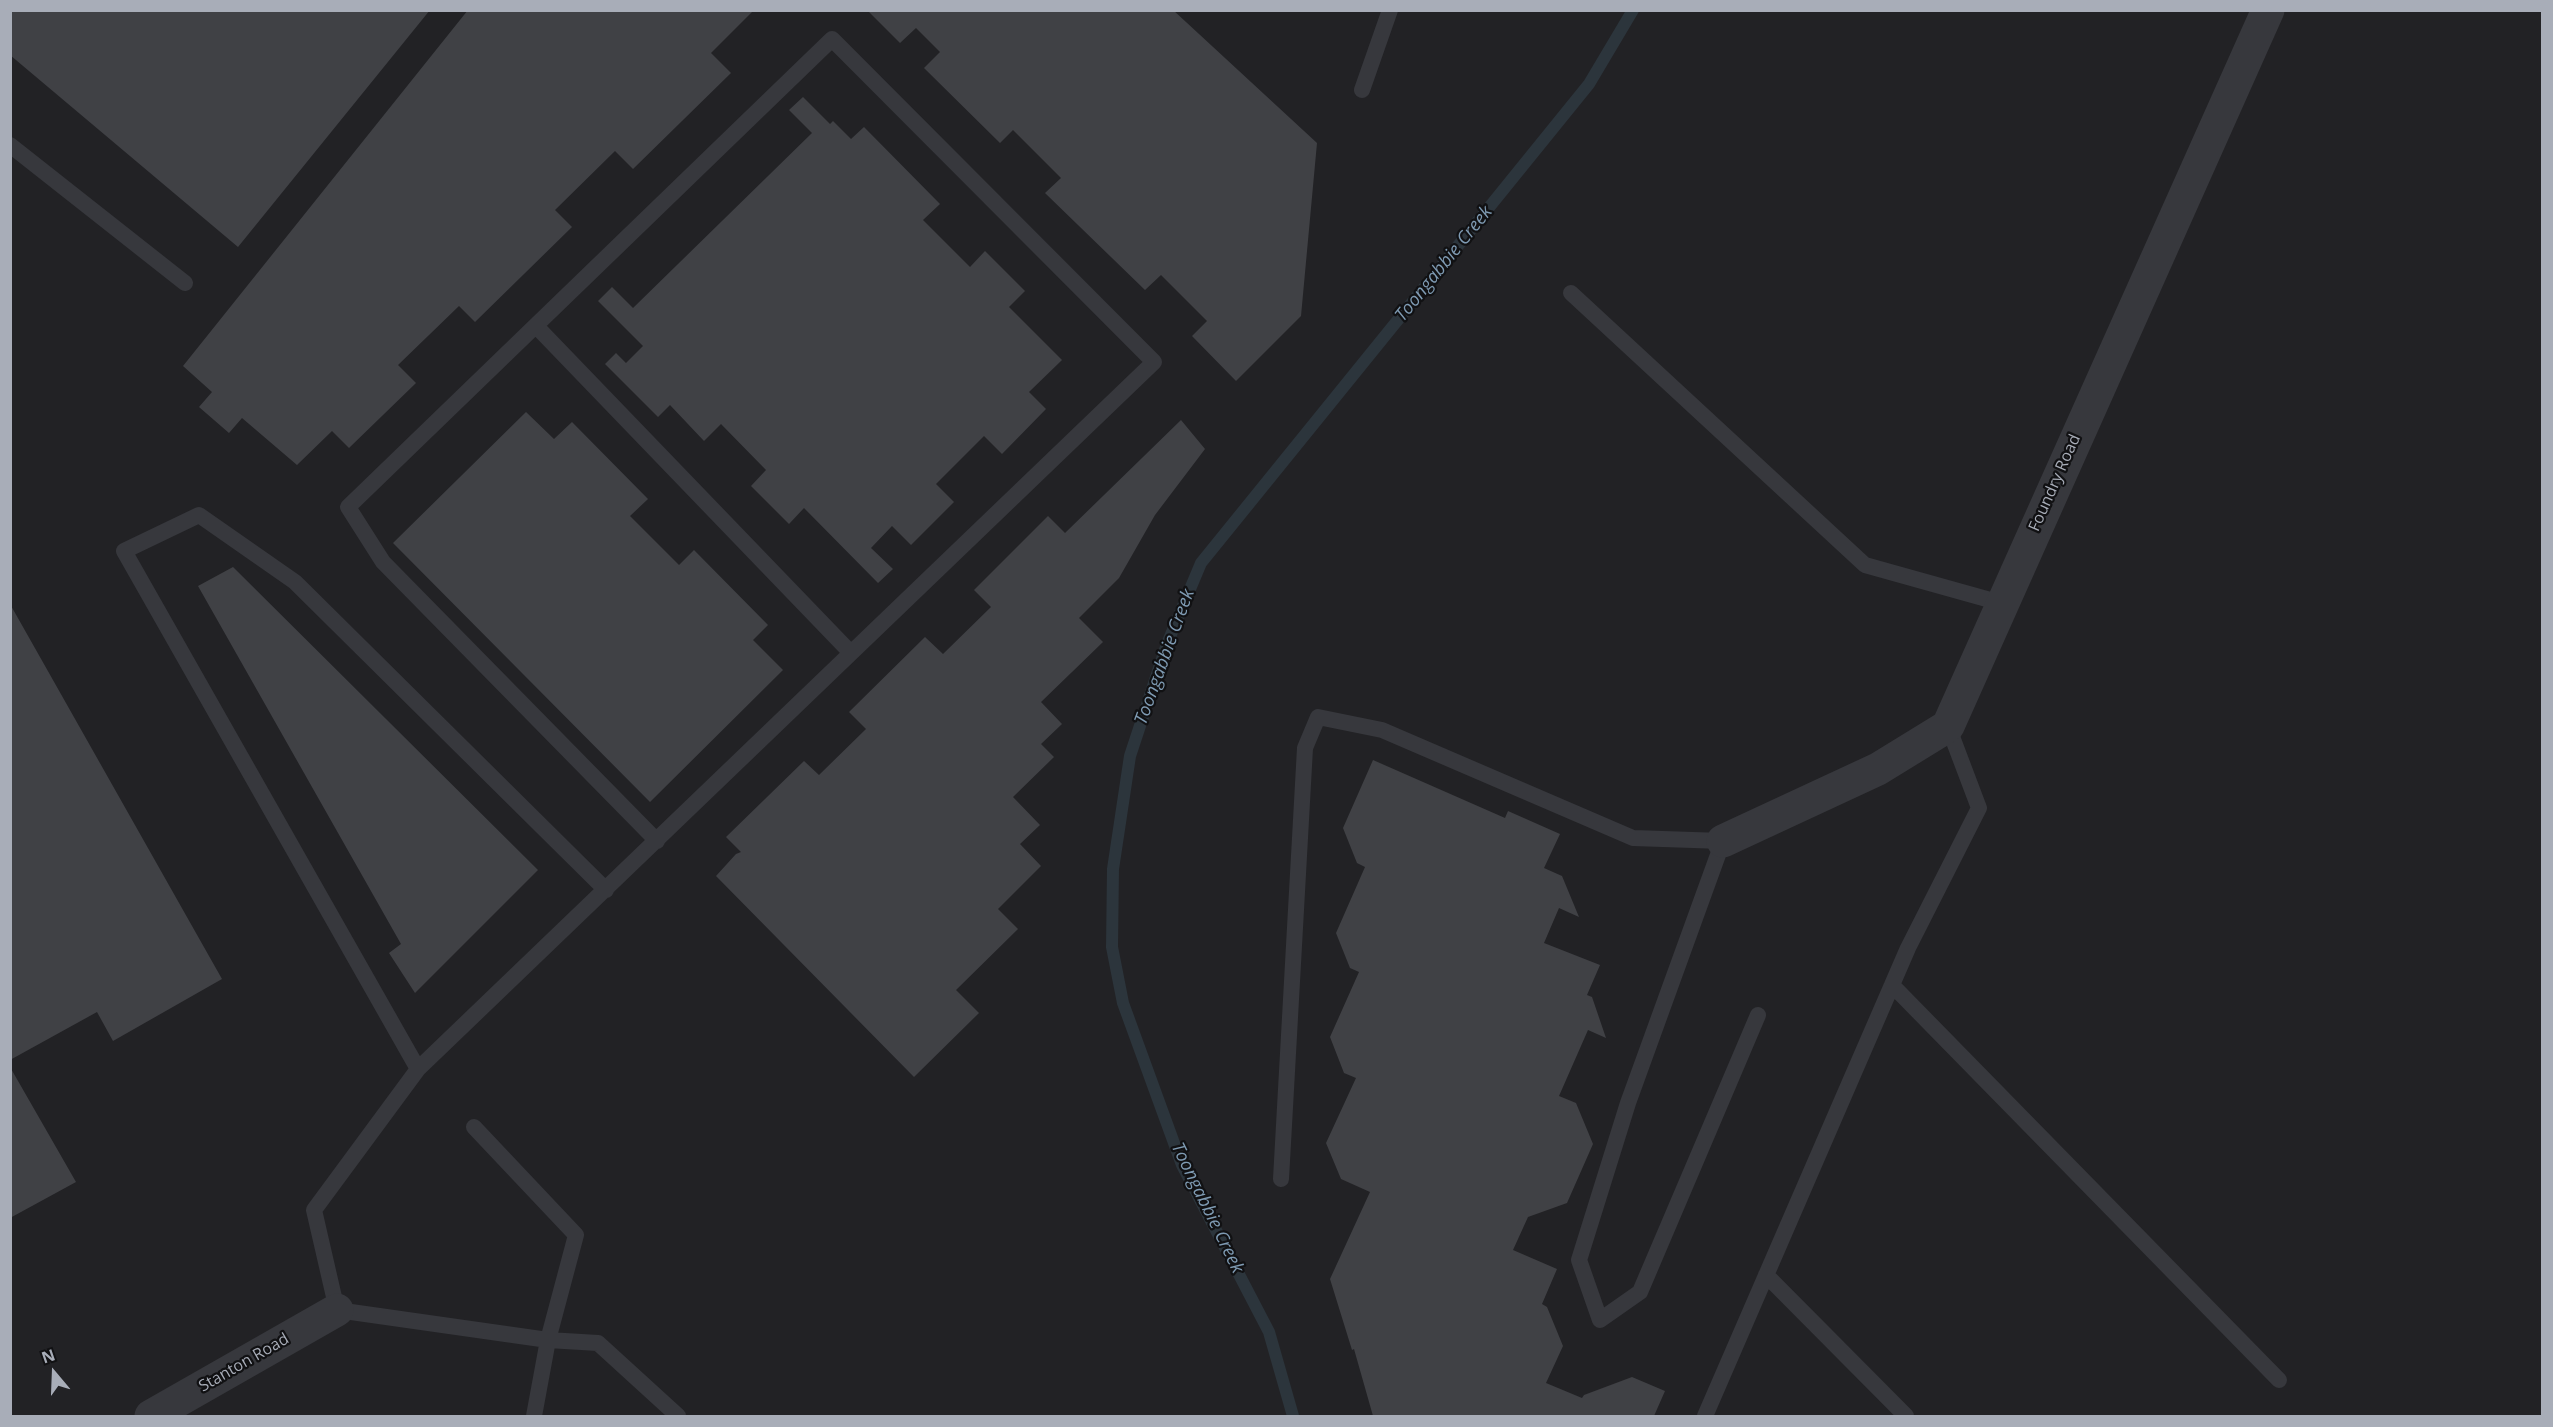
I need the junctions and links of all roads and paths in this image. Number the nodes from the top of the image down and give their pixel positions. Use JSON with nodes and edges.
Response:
{"nodes":[{"id":1,"x":1390,"y":10,"type":"edge"},
{"id":2,"x":2268,"y":10,"type":"edge"},
{"id":3,"x":1362,"y":90,"type":"dead end"},
{"id":4,"x":10,"y":146,"type":"edge"},
{"id":5,"x":185,"y":283,"type":"dead end"},
{"id":6,"x":1571,"y":293,"type":"dead end"},
{"id":7,"x":536,"y":326,"type":"junction"},
{"id":8,"x":2001,"y":603,"type":"junction"},
{"id":9,"x":852,"y":653,"type":"junction"},
{"id":10,"x":1948,"y":726,"type":"junction"},
{"id":11,"x":657,"y":841,"type":"junction"},
{"id":12,"x":1723,"y":841,"type":"junction"},
{"id":13,"x":606,"y":890,"type":"junction"},
{"id":14,"x":1892,"y":985,"type":"junction"},
{"id":15,"x":1758,"y":1015,"type":"dead end"},
{"id":16,"x":418,"y":1069,"type":"junction"},
{"id":17,"x":474,"y":1127,"type":"dead end"},
{"id":18,"x":1281,"y":1179,"type":"dead end"},
{"id":19,"x":1766,"y":1275,"type":"junction"},
{"id":20,"x":337,"y":1310,"type":"junction"},
{"id":21,"x":548,"y":1340,"type":"junction"},
{"id":22,"x":2279,"y":1380,"type":"dead end"},
{"id":23,"x":151,"y":1416,"type":"edge"},
{"id":24,"x":534,"y":1416,"type":"edge"},
{"id":25,"x":678,"y":1416,"type":"edge"},
{"id":26,"x":1705,"y":1416,"type":"edge"},
{"id":27,"x":1905,"y":1416,"type":"edge"}],
"edges":[{"from":1,"to":3,"type":"lane"},
{"from":2,"to":8,"type":"street","name":"Foundry Road"},
{"from":4,"to":5,"type":"lane"},
{"from":6,"to":8,"type":"lane"},
{"from":7,"to":9,"type":"lane"},
{"from":7,"to":9,"type":"lane"},
{"from":7,"to":11,"type":"lane"},
{"from":8,"to":10,"type":"street","name":"Foundry Road"},
{"from":9,"to":11,"type":"lane"},
{"from":10,"to":12,"type":"street"},
{"from":10,"to":14,"type":"lane"},
{"from":11,"to":13,"type":"lane"},
{"from":12,"to":15,"type":"lane"},
{"from":12,"to":18,"type":"lane"},
{"from":13,"to":16,"type":"lane"},
{"from":13,"to":16,"type":"lane"},
{"from":14,"to":19,"type":"lane"},
{"from":14,"to":22,"type":"lane"},
{"from":16,"to":20,"type":"lane"},
{"from":17,"to":21,"type":"lane"},
{"from":19,"to":26,"type":"lane"},
{"from":19,"to":27,"type":"lane"},
{"from":20,"to":21,"type":"lane"},
{"from":20,"to":23,"type":"street","name":"Stanton Road"},
{"from":21,"to":24,"type":"lane"},
{"from":21,"to":25,"type":"lane"}]}
